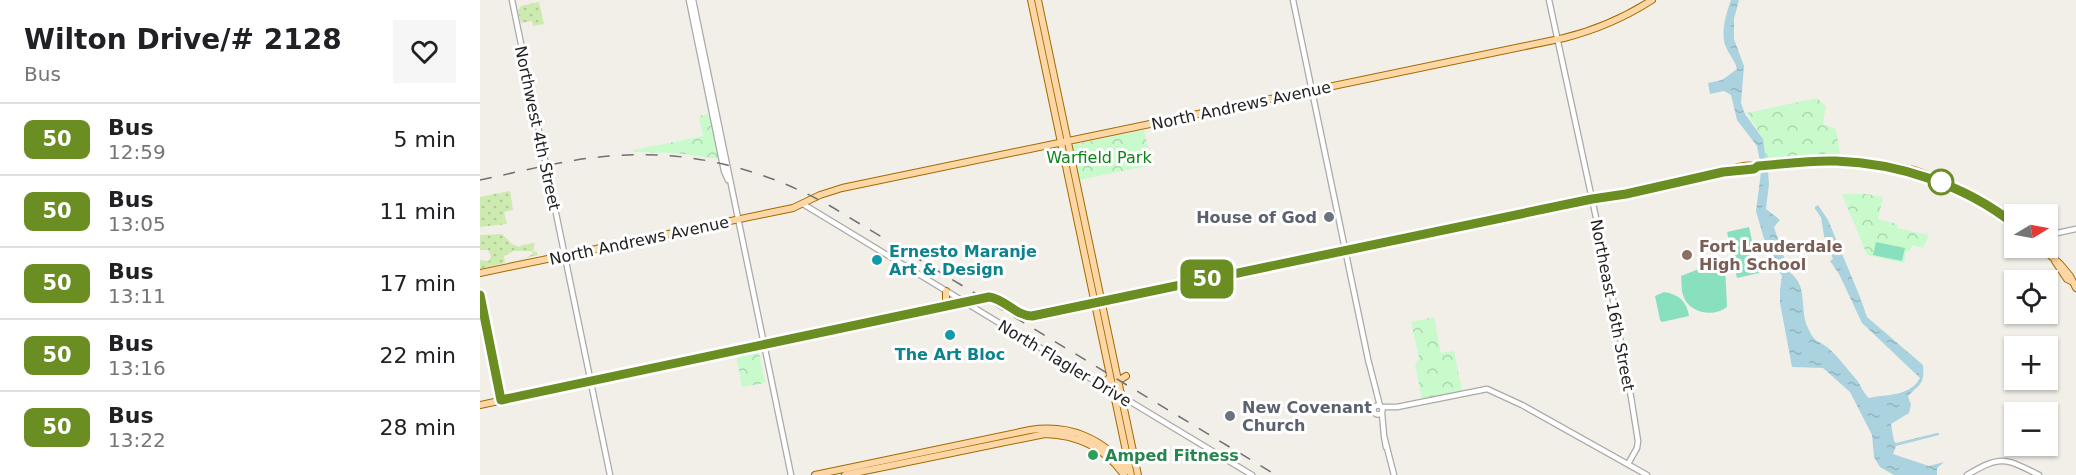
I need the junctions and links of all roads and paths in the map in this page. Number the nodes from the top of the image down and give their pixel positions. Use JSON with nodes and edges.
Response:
{"nodes":[{"id":1,"x":512,"y":0,"type":"edge"},
{"id":2,"x":691,"y":0,"type":"edge"},
{"id":3,"x":1031,"y":0,"type":"edge"},
{"id":4,"x":1038,"y":0,"type":"edge"},
{"id":5,"x":1293,"y":0,"type":"edge"},
{"id":6,"x":1549,"y":0,"type":"edge"},
{"id":7,"x":1652,"y":0,"type":"edge"},
{"id":8,"x":1558,"y":39,"type":"junction"},
{"id":9,"x":1041,"y":52,"type":"junction"},
{"id":10,"x":1050,"y":61,"type":"junction"},
{"id":11,"x":1313,"y":90,"type":"junction"},
{"id":12,"x":1064,"y":142,"type":"junction"},
{"id":13,"x":1592,"y":199,"type":"junction"},
{"id":14,"x":804,"y":205,"type":"junction"},
{"id":15,"x":2004,"y":217,"type":"edge"},
{"id":16,"x":737,"y":219,"type":"junction"},
{"id":17,"x":1080,"y":222,"type":"junction"},
{"id":18,"x":2076,"y":229,"type":"edge"},
{"id":19,"x":2058,"y":233,"type":"edge"},
{"id":20,"x":1346,"y":250,"type":"junction"},
{"id":21,"x":565,"y":255,"type":"junction"},
{"id":22,"x":2053,"y":258,"type":"edge"},
{"id":23,"x":480,"y":273,"type":"edge"},
{"id":24,"x":2076,"y":288,"type":"edge"},
{"id":25,"x":946,"y":291,"type":"junction"},
{"id":26,"x":964,"y":302,"type":"junction"},
{"id":27,"x":1097,"y":303,"type":"junction"},
{"id":28,"x":941,"y":307,"type":"junction"},
{"id":29,"x":763,"y":345,"type":"junction"},
{"id":30,"x":1107,"y":361,"type":"junction"},
{"id":31,"x":1115,"y":369,"type":"junction"},
{"id":32,"x":1126,"y":376,"type":"dead end"},
{"id":33,"x":1110,"y":377,"type":"junction"},
{"id":34,"x":591,"y":381,"type":"junction"},
{"id":35,"x":1118,"y":381,"type":"junction"},
{"id":36,"x":1097,"y":382,"type":"junction"},
{"id":37,"x":1113,"y":392,"type":"junction"},
{"id":38,"x":1120,"y":396,"type":"junction"},
{"id":39,"x":480,"y":405,"type":"edge"},
{"id":40,"x":1380,"y":410,"type":"junction"},
{"id":41,"x":1123,"y":437,"type":"junction"},
{"id":42,"x":1108,"y":448,"type":"junction"},
{"id":43,"x":1628,"y":464,"type":"junction"},
{"id":44,"x":874,"y":466,"type":"junction"},
{"id":45,"x":1645,"y":474,"type":"edge"},
{"id":46,"x":610,"y":475,"type":"edge"},
{"id":47,"x":790,"y":475,"type":"edge"},
{"id":48,"x":815,"y":475,"type":"edge"},
{"id":49,"x":845,"y":475,"type":"edge"},
{"id":50,"x":1131,"y":475,"type":"edge"},
{"id":51,"x":1252,"y":475,"type":"edge"},
{"id":52,"x":1392,"y":475,"type":"edge"},
{"id":53,"x":1967,"y":475,"type":"edge"},
{"id":54,"x":2039,"y":475,"type":"edge"}],
"edges":[{"from":1,"to":21,"type":"street","name":"Northwest 4th Street"},
{"from":2,"to":16,"type":"street"},
{"from":3,"to":9,"type":"main road"},
{"from":4,"to":10,"type":"main road"},
{"from":5,"to":11,"type":"street"},
{"from":6,"to":8,"type":"street","name":"Northeast 16th Street"},
{"from":7,"to":8,"type":"main road","name":"North Andrews Avenue"},
{"from":8,"to":11,"type":"main road","name":"North Andrews Avenue"},
{"from":8,"to":13,"type":"street","name":"Northeast 16th Street"},
{"from":9,"to":10,"type":"main road"},
{"from":9,"to":12,"type":"main road"},
{"from":10,"to":12,"type":"main road"},
{"from":11,"to":12,"type":"main road","name":"North Andrews Avenue"},
{"from":11,"to":20,"type":"street"},
{"from":12,"to":14,"type":"main road","name":"North Andrews Avenue"},
{"from":12,"to":17,"type":"main road"},
{"from":12,"to":17,"type":"main road"},
{"from":13,"to":15,"type":"main road"},
{"from":13,"to":20,"type":"main road"},
{"from":13,"to":43,"type":"street","name":"Northeast 16th Street"},
{"from":14,"to":16,"type":"main road","name":"North Andrews Avenue"},
{"from":14,"to":25,"type":"street","name":"North Flagler Drive"},
{"from":16,"to":21,"type":"main road","name":"North Andrews Avenue"},
{"from":16,"to":29,"type":"street"},
{"from":17,"to":27,"type":"main road"},
{"from":17,"to":27,"type":"main road"},
{"from":18,"to":19,"type":"street"},
{"from":20,"to":27,"type":"main road"},
{"from":20,"to":40,"type":"street"},
{"from":21,"to":23,"type":"main road","name":"North Andrews Avenue"},
{"from":21,"to":34,"type":"street","name":"Northwest 4th Street"},
{"from":22,"to":24,"type":"main road"},
{"from":25,"to":26,"type":"street","name":"North Flagler Drive"},
{"from":25,"to":28,"type":"main road"},
{"from":26,"to":27,"type":"main road"},
{"from":26,"to":28,"type":"main road"},
{"from":26,"to":36,"type":"street","name":"North Flagler Drive"},
{"from":27,"to":30,"type":"main road"},
{"from":27,"to":31,"type":"main road"},
{"from":28,"to":29,"type":"main road"},
{"from":29,"to":34,"type":"main road"},
{"from":29,"to":47,"type":"street"},
{"from":30,"to":31,"type":"main road"},
{"from":30,"to":33,"type":"main road"},
{"from":31,"to":35,"type":"main road"},
{"from":32,"to":35,"type":"main road"},
{"from":33,"to":36,"type":"main road"},
{"from":33,"to":37,"type":"main road"},
{"from":34,"to":39,"type":"main road"},
{"from":34,"to":46,"type":"street","name":"Northwest 4th Street"},
{"from":35,"to":38,"type":"main road"},
{"from":36,"to":37,"type":"street","name":"North Flagler Drive"},
{"from":37,"to":38,"type":"street","name":"North Flagler Drive"},
{"from":37,"to":41,"type":"main road"},
{"from":38,"to":50,"type":"main road"},
{"from":38,"to":51,"type":"street","name":"North Flagler Drive"},
{"from":40,"to":43,"type":"street"},
{"from":40,"to":52,"type":"street"},
{"from":41,"to":42,"type":"main road"},
{"from":41,"to":50,"type":"main road"},
{"from":42,"to":44,"type":"main road"},
{"from":42,"to":50,"type":"main road"},
{"from":43,"to":45,"type":"street"},
{"from":44,"to":48,"type":"main road"},
{"from":44,"to":49,"type":"main road"},
{"from":44,"to":50,"type":"main road"},
{"from":53,"to":54,"type":"street"}]}
